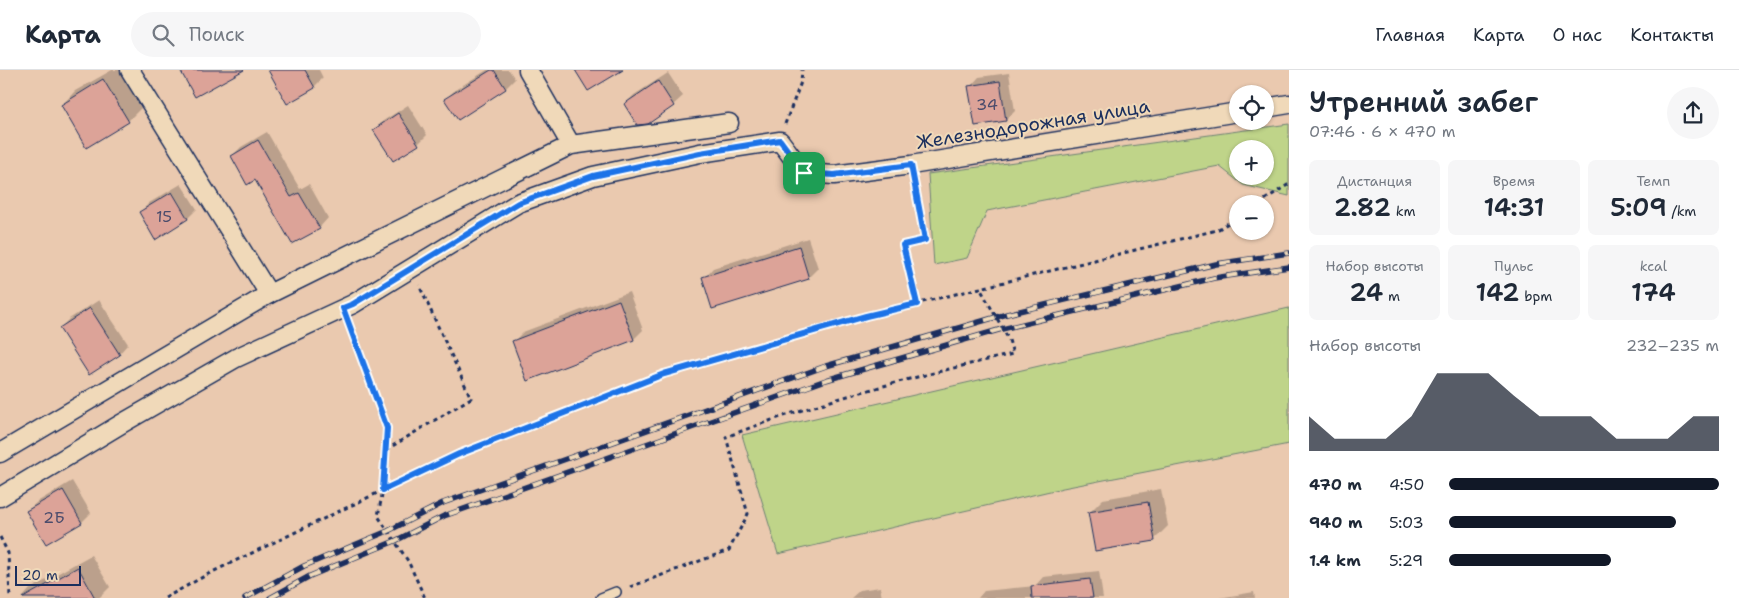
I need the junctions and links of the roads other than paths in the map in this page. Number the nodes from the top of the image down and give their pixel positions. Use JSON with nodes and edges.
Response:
{"nodes":[{"id":1,"x":130,"y":70,"type":"edge"},
{"id":2,"x":528,"y":70,"type":"edge"},
{"id":3,"x":1289,"y":104,"type":"edge"},
{"id":4,"x":1274,"y":106,"type":"edge"},
{"id":5,"x":1229,"y":113,"type":"edge"},
{"id":6,"x":729,"y":123,"type":"dead end"},
{"id":7,"x":571,"y":145,"type":"junction"},
{"id":8,"x":269,"y":294,"type":"junction"},
{"id":9,"x":0,"y":453,"type":"edge"},
{"id":10,"x":0,"y":497,"type":"edge"},
{"id":11,"x":616,"y":592,"type":"road end"},
{"id":12,"x":601,"y":598,"type":"edge"}],
"edges":[{"from":1,"to":8,"type":"street"},
{"from":2,"to":7,"type":"street"},
{"from":3,"to":4,"type":"street"},
{"from":5,"to":10,"type":"street","name":"Железнодорожная улица"},
{"from":6,"to":7,"type":"street"},
{"from":7,"to":8,"type":"street"},
{"from":8,"to":9,"type":"street"},
{"from":11,"to":12,"type":"lane"}]}
